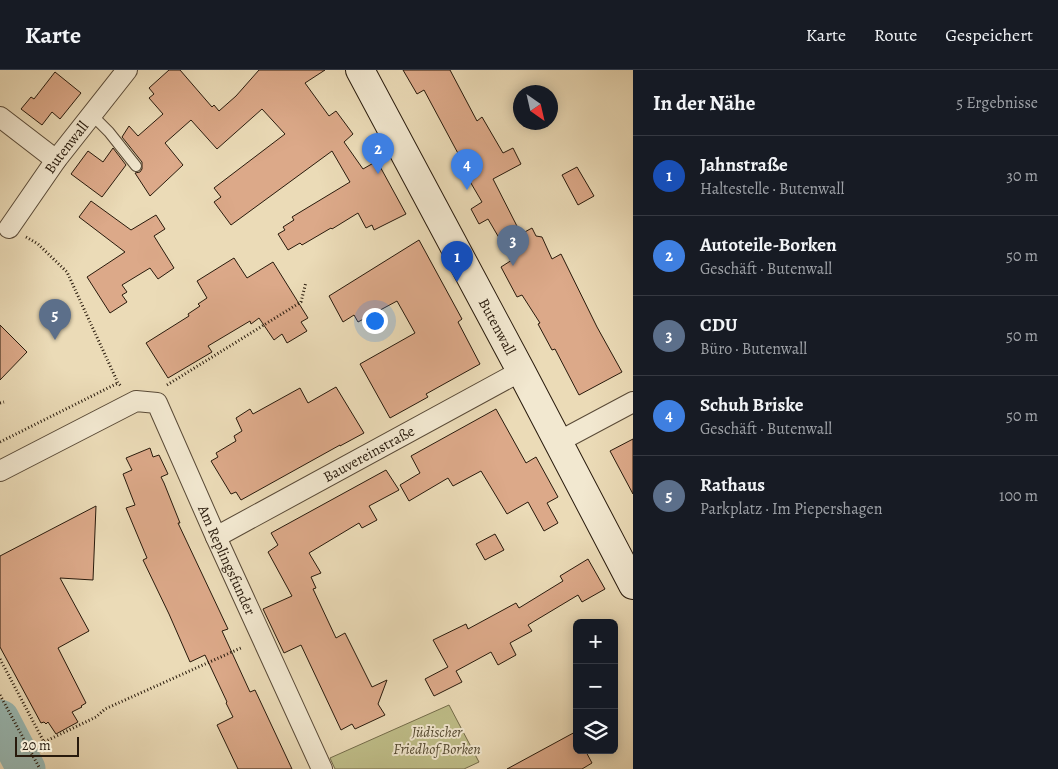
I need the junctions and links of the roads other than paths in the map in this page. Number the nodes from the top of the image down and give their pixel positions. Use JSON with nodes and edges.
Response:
{"nodes":[{"id":1,"x":127,"y":70,"type":"edge"},
{"id":2,"x":360,"y":70,"type":"edge"},
{"id":3,"x":92,"y":115,"type":"junction"},
{"id":4,"x":0,"y":116,"type":"edge"},
{"id":5,"x":56,"y":160,"type":"junction"},
{"id":6,"x":136,"y":166,"type":"dead end"},
{"id":7,"x":9,"y":228,"type":"road end"},
{"id":8,"x":521,"y":371,"type":"junction"},
{"id":9,"x":633,"y":402,"type":"edge"},
{"id":10,"x":558,"y":442,"type":"junction"},
{"id":11,"x":0,"y":472,"type":"edge"},
{"id":12,"x":216,"y":537,"type":"junction"},
{"id":13,"x":633,"y":585,"type":"edge"},
{"id":14,"x":322,"y":769,"type":"edge"}],
"edges":[{"from":1,"to":3,"type":"street","name":"Butenwall"},
{"from":2,"to":8,"type":"main road","name":"Butenwall"},
{"from":3,"to":5,"type":"street","name":"Butenwall"},
{"from":3,"to":6,"type":"lane"},
{"from":4,"to":5,"type":"street"},
{"from":5,"to":7,"type":"street","name":"Butenwall"},
{"from":8,"to":10,"type":"main road","name":"Butenwall"},
{"from":8,"to":12,"type":"street","name":"Bauvereinstraße"},
{"from":9,"to":10,"type":"street"},
{"from":10,"to":13,"type":"main road","name":"Butenwall"},
{"from":11,"to":12,"type":"street","name":"Am Replingsfunder"},
{"from":12,"to":14,"type":"street","name":"Am Replingsfunder"}]}
